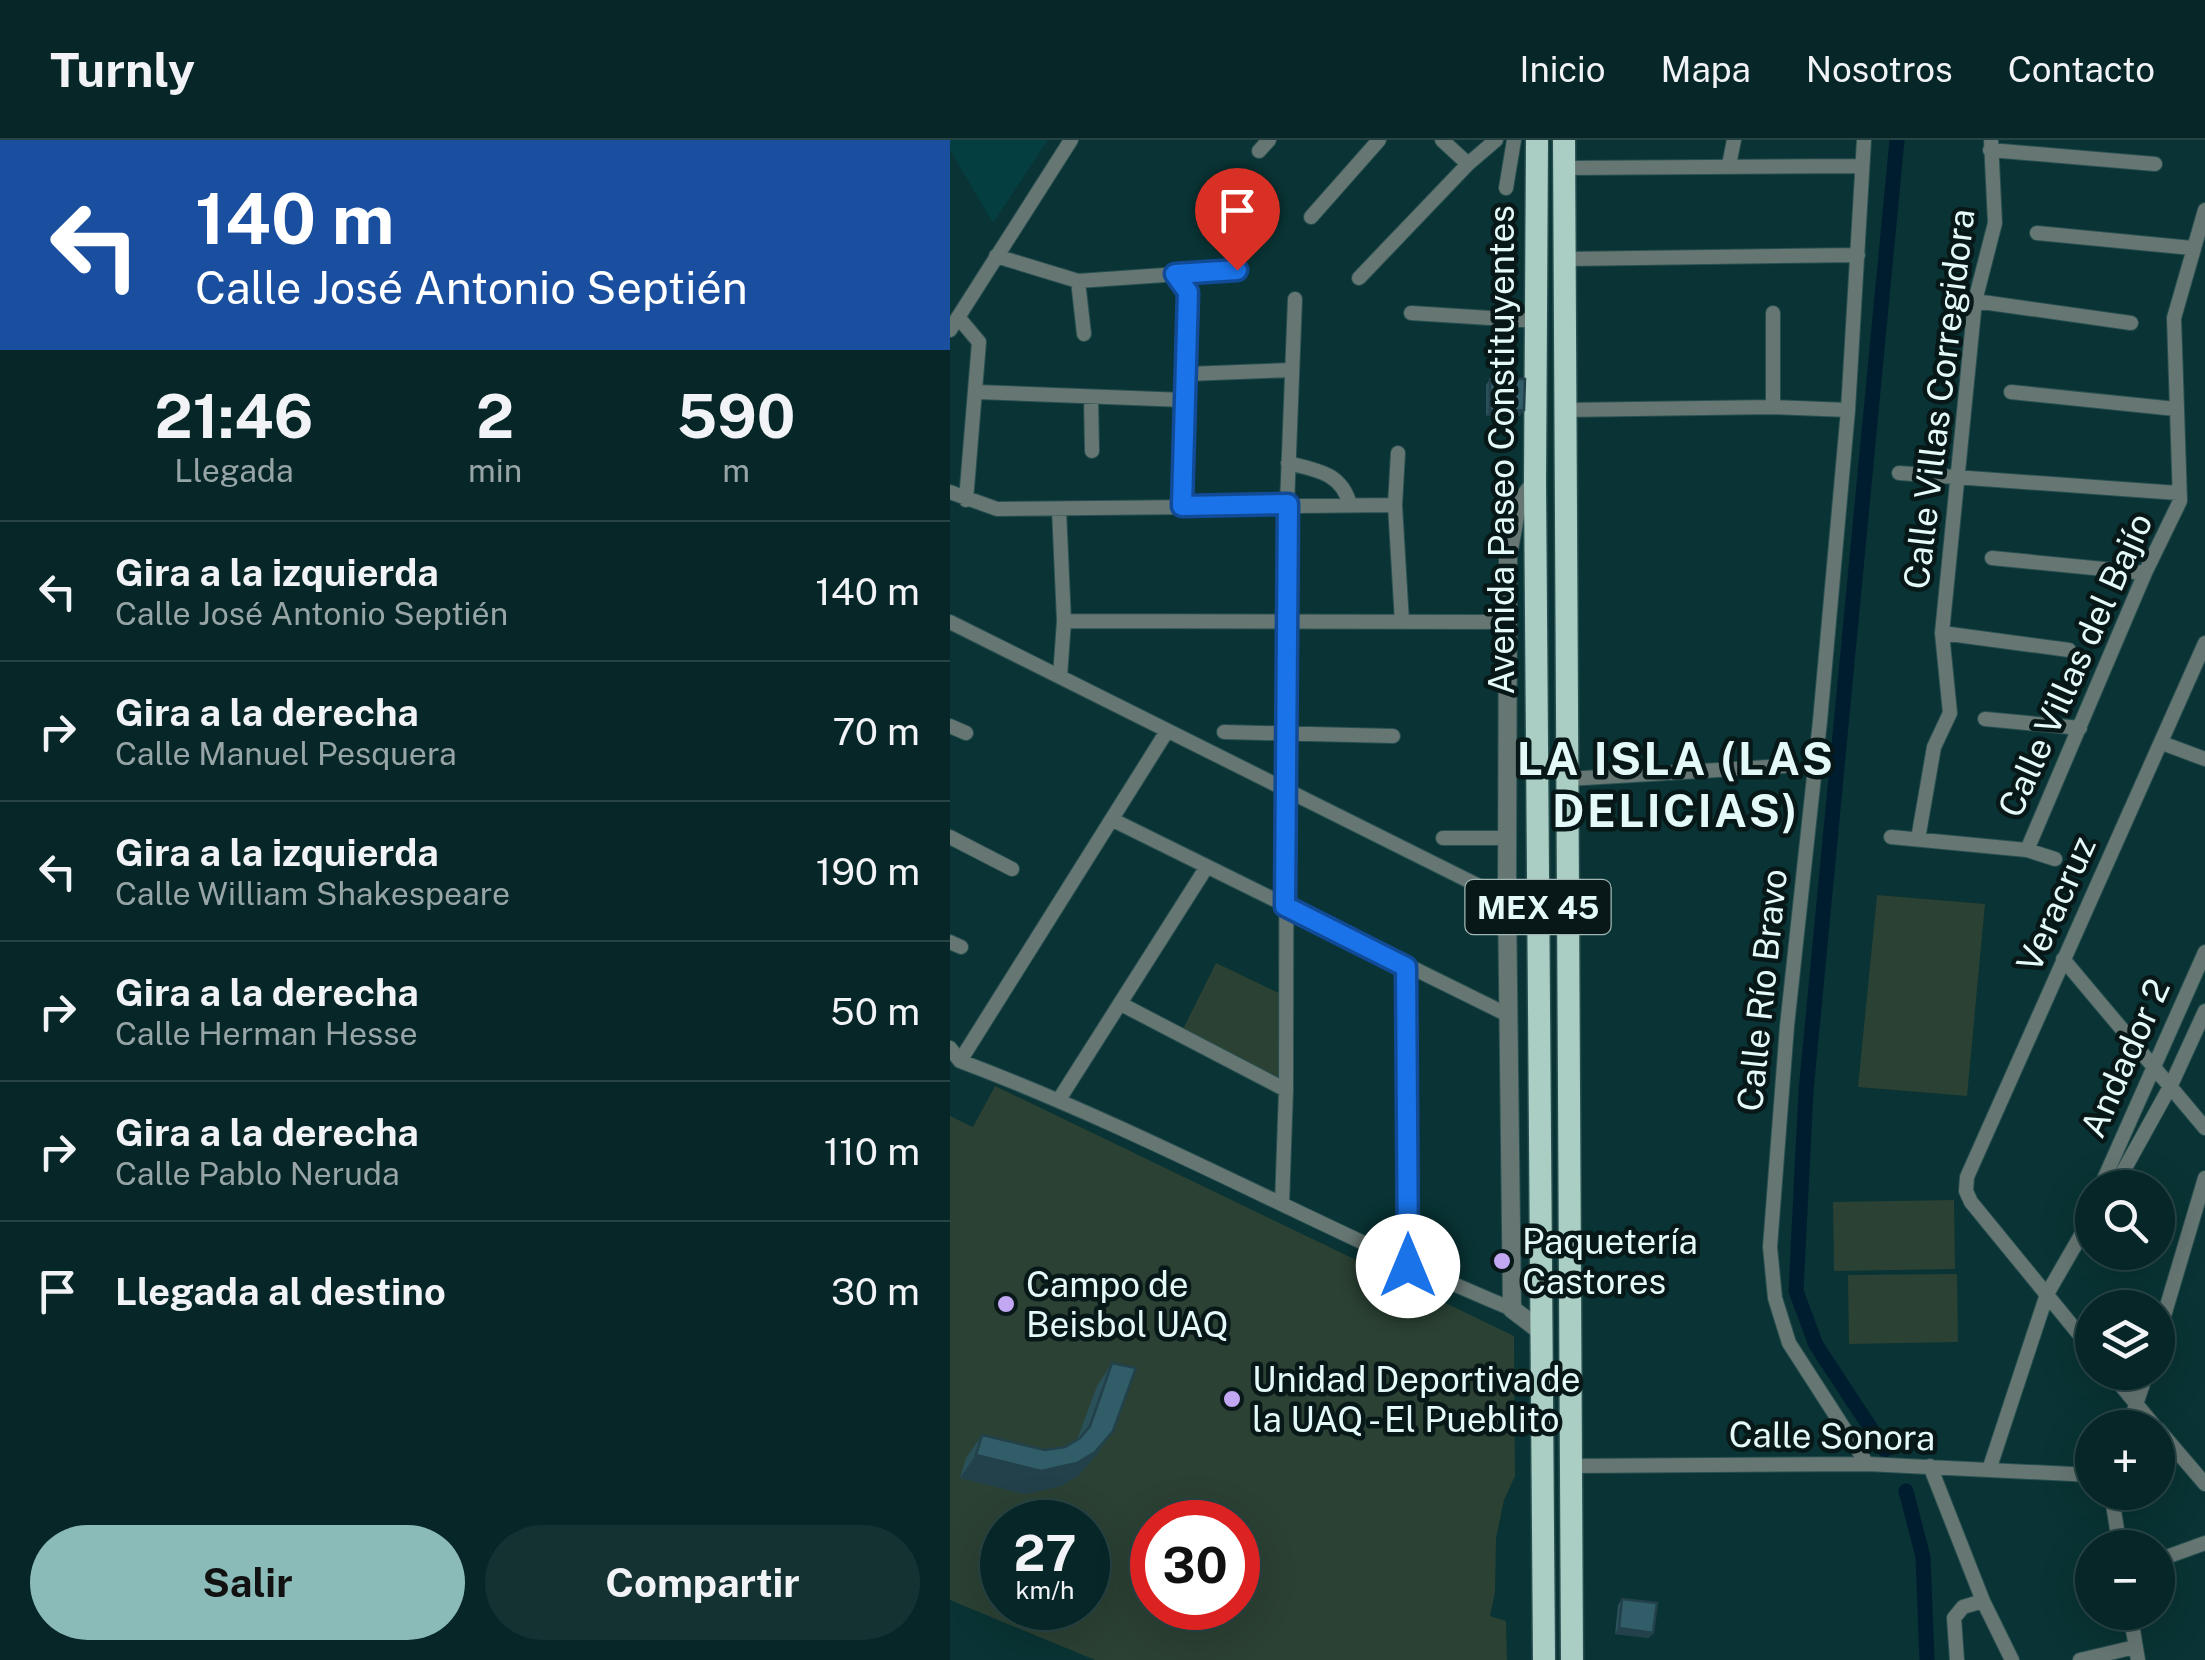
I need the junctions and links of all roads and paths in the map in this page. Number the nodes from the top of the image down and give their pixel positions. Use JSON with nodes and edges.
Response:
{"nodes":[{"id":1,"x":1071,"y":140,"type":"edge"},
{"id":2,"x":1379,"y":140,"type":"edge"},
{"id":3,"x":1442,"y":140,"type":"edge"},
{"id":4,"x":1496,"y":140,"type":"edge"},
{"id":5,"x":1514,"y":140,"type":"edge"},
{"id":6,"x":1523,"y":140,"type":"edge"},
{"id":7,"x":1537,"y":140,"type":"edge"},
{"id":8,"x":1734,"y":140,"type":"edge"},
{"id":9,"x":1864,"y":140,"type":"edge"},
{"id":10,"x":1991,"y":145,"type":"edge"},
{"id":11,"x":1567,"y":152,"type":"edge"},
{"id":12,"x":1468,"y":164,"type":"junction"},
{"id":13,"x":2156,"y":164,"type":"dead end"},
{"id":14,"x":1728,"y":165,"type":"junction"},
{"id":15,"x":1861,"y":166,"type":"junction"},
{"id":16,"x":1535,"y":177,"type":"junction"},
{"id":17,"x":1506,"y":188,"type":"dead end"},
{"id":18,"x":2205,"y":210,"type":"edge"},
{"id":19,"x":1312,"y":217,"type":"dead end"},
{"id":20,"x":2037,"y":233,"type":"dead end"},
{"id":21,"x":2192,"y":248,"type":"junction"},
{"id":22,"x":1858,"y":254,"type":"junction"},
{"id":23,"x":996,"y":256,"type":"junction"},
{"id":24,"x":1565,"y":258,"type":"junction"},
{"id":25,"x":1237,"y":270,"type":"dead end"},
{"id":26,"x":1175,"y":274,"type":"junction"},
{"id":27,"x":1359,"y":278,"type":"dead end"},
{"id":28,"x":1078,"y":281,"type":"junction"},
{"id":29,"x":1295,"y":298,"type":"dead end"},
{"id":30,"x":1975,"y":301,"type":"junction"},
{"id":31,"x":1411,"y":313,"type":"dead end"},
{"id":32,"x":1773,"y":313,"type":"dead end"},
{"id":33,"x":1536,"y":320,"type":"junction"},
{"id":34,"x":2130,"y":323,"type":"dead end"},
{"id":35,"x":954,"y":324,"type":"edge"},
{"id":36,"x":1084,"y":334,"type":"dead end"},
{"id":37,"x":1292,"y":370,"type":"junction"},
{"id":38,"x":1187,"y":374,"type":"junction"},
{"id":39,"x":976,"y":392,"type":"junction"},
{"id":40,"x":2011,"y":392,"type":"dead end"},
{"id":41,"x":1091,"y":397,"type":"junction"},
{"id":42,"x":1184,"y":400,"type":"junction"},
{"id":43,"x":1773,"y":407,"type":"junction"},
{"id":44,"x":2176,"y":409,"type":"junction"},
{"id":45,"x":1565,"y":410,"type":"junction"},
{"id":46,"x":1848,"y":410,"type":"junction"},
{"id":47,"x":1092,"y":451,"type":"dead end"},
{"id":48,"x":1398,"y":454,"type":"dead end"},
{"id":49,"x":1288,"y":463,"type":"junction"},
{"id":50,"x":1899,"y":473,"type":"dead end"},
{"id":51,"x":1955,"y":476,"type":"junction"},
{"id":52,"x":1535,"y":483,"type":"junction"},
{"id":53,"x":950,"y":492,"type":"edge"},
{"id":54,"x":2178,"y":493,"type":"junction"},
{"id":55,"x":966,"y":500,"type":"junction"},
{"id":56,"x":1288,"y":504,"type":"junction"},
{"id":57,"x":1350,"y":504,"type":"junction"},
{"id":58,"x":1395,"y":505,"type":"junction"},
{"id":59,"x":1182,"y":506,"type":"junction"},
{"id":60,"x":1059,"y":509,"type":"junction"},
{"id":61,"x":1992,"y":558,"type":"dead end"},
{"id":62,"x":2145,"y":573,"type":"junction"},
{"id":63,"x":1064,"y":621,"type":"junction"},
{"id":64,"x":950,"y":622,"type":"edge"},
{"id":65,"x":1286,"y":622,"type":"junction"},
{"id":66,"x":1402,"y":622,"type":"junction"},
{"id":67,"x":1506,"y":622,"type":"junction"},
{"id":68,"x":1942,"y":633,"type":"junction"},
{"id":69,"x":2205,"y":643,"type":"edge"},
{"id":70,"x":2070,"y":650,"type":"dead end"},
{"id":71,"x":1060,"y":677,"type":"junction"},
{"id":72,"x":1985,"y":719,"type":"dead end"},
{"id":73,"x":950,"y":726,"type":"edge"},
{"id":74,"x":2080,"y":728,"type":"junction"},
{"id":75,"x":1167,"y":731,"type":"junction"},
{"id":76,"x":966,"y":732,"type":"dead end"},
{"id":77,"x":1224,"y":732,"type":"dead end"},
{"id":78,"x":1286,"y":734,"type":"junction"},
{"id":79,"x":1393,"y":736,"type":"dead end"},
{"id":80,"x":2162,"y":743,"type":"junction"},
{"id":81,"x":2204,"y":759,"type":"edge"},
{"id":82,"x":1784,"y":766,"type":"dead end"},
{"id":83,"x":1568,"y":779,"type":"junction"},
{"id":84,"x":1285,"y":790,"type":"junction"},
{"id":85,"x":1114,"y":820,"type":"junction"},
{"id":86,"x":950,"y":837,"type":"edge"},
{"id":87,"x":1891,"y":837,"type":"dead end"},
{"id":88,"x":1444,"y":838,"type":"dead end"},
{"id":89,"x":1509,"y":838,"type":"junction"},
{"id":90,"x":1918,"y":839,"type":"junction"},
{"id":91,"x":2027,"y":850,"type":"junction"},
{"id":92,"x":2055,"y":859,"type":"dead end"},
{"id":93,"x":1012,"y":868,"type":"dead end"},
{"id":94,"x":1206,"y":868,"type":"junction"},
{"id":95,"x":1507,"y":900,"type":"junction"},
{"id":96,"x":1285,"y":906,"type":"junction"},
{"id":97,"x":2205,"y":952,"type":"edge"},
{"id":98,"x":2063,"y":960,"type":"junction"},
{"id":99,"x":1406,"y":967,"type":"junction"},
{"id":100,"x":1120,"y":1004,"type":"junction"},
{"id":101,"x":2205,"y":1011,"type":"edge"},
{"id":102,"x":1508,"y":1015,"type":"junction"},
{"id":103,"x":954,"y":1057,"type":"edge"},
{"id":104,"x":2155,"y":1065,"type":"junction"},
{"id":105,"x":2172,"y":1085,"type":"junction"},
{"id":106,"x":1286,"y":1090,"type":"junction"},
{"id":107,"x":1060,"y":1098,"type":"junction"},
{"id":108,"x":2205,"y":1128,"type":"edge"},
{"id":109,"x":2108,"y":1170,"type":"edge"},
{"id":110,"x":2124,"y":1170,"type":"edge"},
{"id":111,"x":2204,"y":1182,"type":"edge"},
{"id":112,"x":1282,"y":1204,"type":"junction"},
{"id":113,"x":2075,"y":1244,"type":"edge"},
{"id":114,"x":1408,"y":1266,"type":"junction"},
{"id":115,"x":2172,"y":1290,"type":"edge"},
{"id":116,"x":2047,"y":1294,"type":"junction"},
{"id":117,"x":1512,"y":1310,"type":"junction"},
{"id":118,"x":2075,"y":1329,"type":"edge"},
{"id":119,"x":1542,"y":1332,"type":"junction"},
{"id":120,"x":2125,"y":1390,"type":"edge"},
{"id":121,"x":2141,"y":1390,"type":"edge"},
{"id":122,"x":2137,"y":1405,"type":"junction"},
{"id":123,"x":2135,"y":1410,"type":"edge"},
{"id":124,"x":2141,"y":1410,"type":"edge"},
{"id":125,"x":2175,"y":1449,"type":"edge"},
{"id":126,"x":1872,"y":1464,"type":"junction"},
{"id":127,"x":1570,"y":1466,"type":"junction"},
{"id":128,"x":1924,"y":1466,"type":"junction"},
{"id":129,"x":1989,"y":1470,"type":"junction"},
{"id":130,"x":2075,"y":1474,"type":"edge"},
{"id":131,"x":2204,"y":1483,"type":"edge"},
{"id":132,"x":2205,"y":1543,"type":"edge"},
{"id":133,"x":2175,"y":1554,"type":"edge"},
{"id":134,"x":1983,"y":1601,"type":"junction"},
{"id":135,"x":2137,"y":1653,"type":"edge"},
{"id":136,"x":1544,"y":1660,"type":"edge"},
{"id":137,"x":1572,"y":1660,"type":"edge"},
{"id":138,"x":1957,"y":1660,"type":"edge"},
{"id":139,"x":2012,"y":1660,"type":"edge"},
{"id":140,"x":2080,"y":1660,"type":"edge"}],
"edges":[{"from":1,"to":23,"type":"street"},
{"from":2,"to":19,"type":"street"},
{"from":3,"to":12,"type":"street"},
{"from":4,"to":12,"type":"street"},
{"from":5,"to":17,"type":"street"},
{"from":6,"to":16,"type":"street"},
{"from":7,"to":16,"type":"highway","name":"Avenida Paseo Constituyentes","number":"MEX 45"},
{"from":8,"to":14,"type":"street"},
{"from":9,"to":15,"type":"street","name":"Calle Río Bravo"},
{"from":10,"to":13,"type":"street"},
{"from":10,"to":30,"type":"street","name":"Calle Villas Corregidora"},
{"from":11,"to":14,"type":"street"},
{"from":11,"to":24,"type":"highway","name":"Avenida Paseo Constituyentes","number":"MEX 45"},
{"from":12,"to":27,"type":"street"},
{"from":14,"to":15,"type":"street"},
{"from":15,"to":22,"type":"street","name":"Calle Río Bravo"},
{"from":16,"to":33,"type":"highway","name":"Avenida Paseo Constituyentes","number":"MEX 45"},
{"from":18,"to":21,"type":"street","name":"Calle Villas del Bajío"},
{"from":20,"to":21,"type":"street"},
{"from":21,"to":44,"type":"street","name":"Calle Villas del Bajío"},
{"from":22,"to":24,"type":"street"},
{"from":22,"to":46,"type":"street","name":"Calle Río Bravo"},
{"from":23,"to":28,"type":"street"},
{"from":23,"to":35,"type":"street"},
{"from":24,"to":45,"type":"highway","name":"Avenida Paseo Constituyentes","number":"MEX 45"},
{"from":25,"to":26,"type":"street"},
{"from":26,"to":28,"type":"street"},
{"from":26,"to":38,"type":"street"},
{"from":28,"to":36,"type":"street"},
{"from":29,"to":37,"type":"street"},
{"from":30,"to":34,"type":"street"},
{"from":30,"to":51,"type":"street","name":"Calle Villas Corregidora"},
{"from":31,"to":33,"type":"street"},
{"from":32,"to":43,"type":"street"},
{"from":33,"to":52,"type":"highway","name":"Avenida Paseo Constituyentes","number":"MEX 45"},
{"from":35,"to":39,"type":"street"},
{"from":37,"to":38,"type":"street"},
{"from":37,"to":49,"type":"street"},
{"from":38,"to":42,"type":"street"},
{"from":39,"to":41,"type":"street"},
{"from":39,"to":55,"type":"street"},
{"from":40,"to":44,"type":"street"},
{"from":41,"to":42,"type":"street"},
{"from":41,"to":47,"type":"street"},
{"from":42,"to":59,"type":"street"},
{"from":43,"to":45,"type":"street"},
{"from":43,"to":46,"type":"street"},
{"from":44,"to":54,"type":"street","name":"Calle Villas del Bajío"},
{"from":45,"to":83,"type":"highway","name":"Avenida Paseo Constituyentes","number":"MEX 45"},
{"from":46,"to":126,"type":"street","name":"Calle Río Bravo"},
{"from":48,"to":58,"type":"street"},
{"from":49,"to":56,"type":"street"},
{"from":49,"to":57,"type":"street"},
{"from":50,"to":51,"type":"street"},
{"from":51,"to":54,"type":"street"},
{"from":51,"to":68,"type":"street","name":"Calle Villas Corregidora"},
{"from":52,"to":67,"type":"street"},
{"from":52,"to":119,"type":"highway","name":"Avenida Paseo Constituyentes","number":"MEX 45"},
{"from":53,"to":55,"type":"street"},
{"from":54,"to":62,"type":"street","name":"Calle Villas del Bajío"},
{"from":55,"to":60,"type":"street"},
{"from":56,"to":57,"type":"street"},
{"from":56,"to":59,"type":"street"},
{"from":56,"to":65,"type":"street"},
{"from":57,"to":58,"type":"street"},
{"from":58,"to":66,"type":"street"},
{"from":59,"to":60,"type":"street"},
{"from":60,"to":63,"type":"street"},
{"from":61,"to":62,"type":"street"},
{"from":62,"to":74,"type":"street","name":"Calle Villas del Bajío"},
{"from":63,"to":65,"type":"street"},
{"from":63,"to":71,"type":"street"},
{"from":64,"to":71,"type":"street"},
{"from":65,"to":66,"type":"street"},
{"from":65,"to":78,"type":"street"},
{"from":66,"to":67,"type":"street"},
{"from":67,"to":89,"type":"street"},
{"from":68,"to":70,"type":"street"},
{"from":68,"to":90,"type":"street","name":"Calle Villas Corregidora"},
{"from":69,"to":80,"type":"street","name":"Veracruz"},
{"from":71,"to":75,"type":"street"},
{"from":72,"to":74,"type":"street"},
{"from":73,"to":76,"type":"street"},
{"from":74,"to":91,"type":"street","name":"Calle Villas del Bajío"},
{"from":75,"to":84,"type":"street"},
{"from":75,"to":85,"type":"street"},
{"from":77,"to":78,"type":"street"},
{"from":78,"to":79,"type":"street"},
{"from":78,"to":84,"type":"street"},
{"from":80,"to":81,"type":"street"},
{"from":80,"to":98,"type":"street","name":"Veracruz"},
{"from":82,"to":83,"type":"street"},
{"from":83,"to":127,"type":"highway","name":"Avenida Paseo Constituyentes","number":"MEX 45"},
{"from":84,"to":95,"type":"street"},
{"from":84,"to":96,"type":"street"},
{"from":85,"to":94,"type":"street"},
{"from":85,"to":103,"type":"street"},
{"from":86,"to":93,"type":"street"},
{"from":87,"to":90,"type":"street"},
{"from":88,"to":89,"type":"street"},
{"from":89,"to":95,"type":"street"},
{"from":90,"to":91,"type":"street"},
{"from":91,"to":92,"type":"street"},
{"from":94,"to":96,"type":"street"},
{"from":94,"to":100,"type":"street"},
{"from":95,"to":102,"type":"street"},
{"from":96,"to":99,"type":"street"},
{"from":96,"to":106,"type":"street"},
{"from":97,"to":104,"type":"street","name":"Andador 2"},
{"from":98,"to":104,"type":"street"},
{"from":98,"to":116,"type":"street","name":"Veracruz"},
{"from":99,"to":102,"type":"street"},
{"from":99,"to":114,"type":"street"},
{"from":100,"to":106,"type":"street"},
{"from":100,"to":107,"type":"street"},
{"from":101,"to":105,"type":"street","name":"Andador 2"},
{"from":102,"to":117,"type":"street"},
{"from":103,"to":107,"type":"street"},
{"from":104,"to":105,"type":"street"},
{"from":104,"to":109,"type":"street","name":"Andador 2"},
{"from":105,"to":108,"type":"street"},
{"from":105,"to":110,"type":"street","name":"Andador 2"},
{"from":106,"to":112,"type":"street"},
{"from":107,"to":112,"type":"street"},
{"from":111,"to":115,"type":"street"},
{"from":112,"to":114,"type":"street"},
{"from":113,"to":116,"type":"street"},
{"from":114,"to":117,"type":"street"},
{"from":116,"to":118,"type":"street"},
{"from":116,"to":129,"type":"street"},
{"from":117,"to":119,"type":"street"},
{"from":119,"to":136,"type":"highway","name":"Avenida Paseo Constituyentes","number":"MEX 45"},
{"from":120,"to":122,"type":"street"},
{"from":121,"to":122,"type":"street"},
{"from":122,"to":123,"type":"street"},
{"from":122,"to":124,"type":"street"},
{"from":125,"to":131,"type":"street"},
{"from":126,"to":127,"type":"street","name":"Calle Sonora"},
{"from":126,"to":128,"type":"street","name":"Calle Sonora"},
{"from":127,"to":137,"type":"highway","name":"Avenida Paseo Constituyentes","number":"MEX 45"},
{"from":128,"to":129,"type":"street","name":"Calle Sonora"},
{"from":128,"to":134,"type":"street"},
{"from":129,"to":130,"type":"street","name":"Calle Sonora"},
{"from":132,"to":133,"type":"street"},
{"from":134,"to":138,"type":"street"},
{"from":134,"to":139,"type":"street"},
{"from":135,"to":140,"type":"street"}]}
